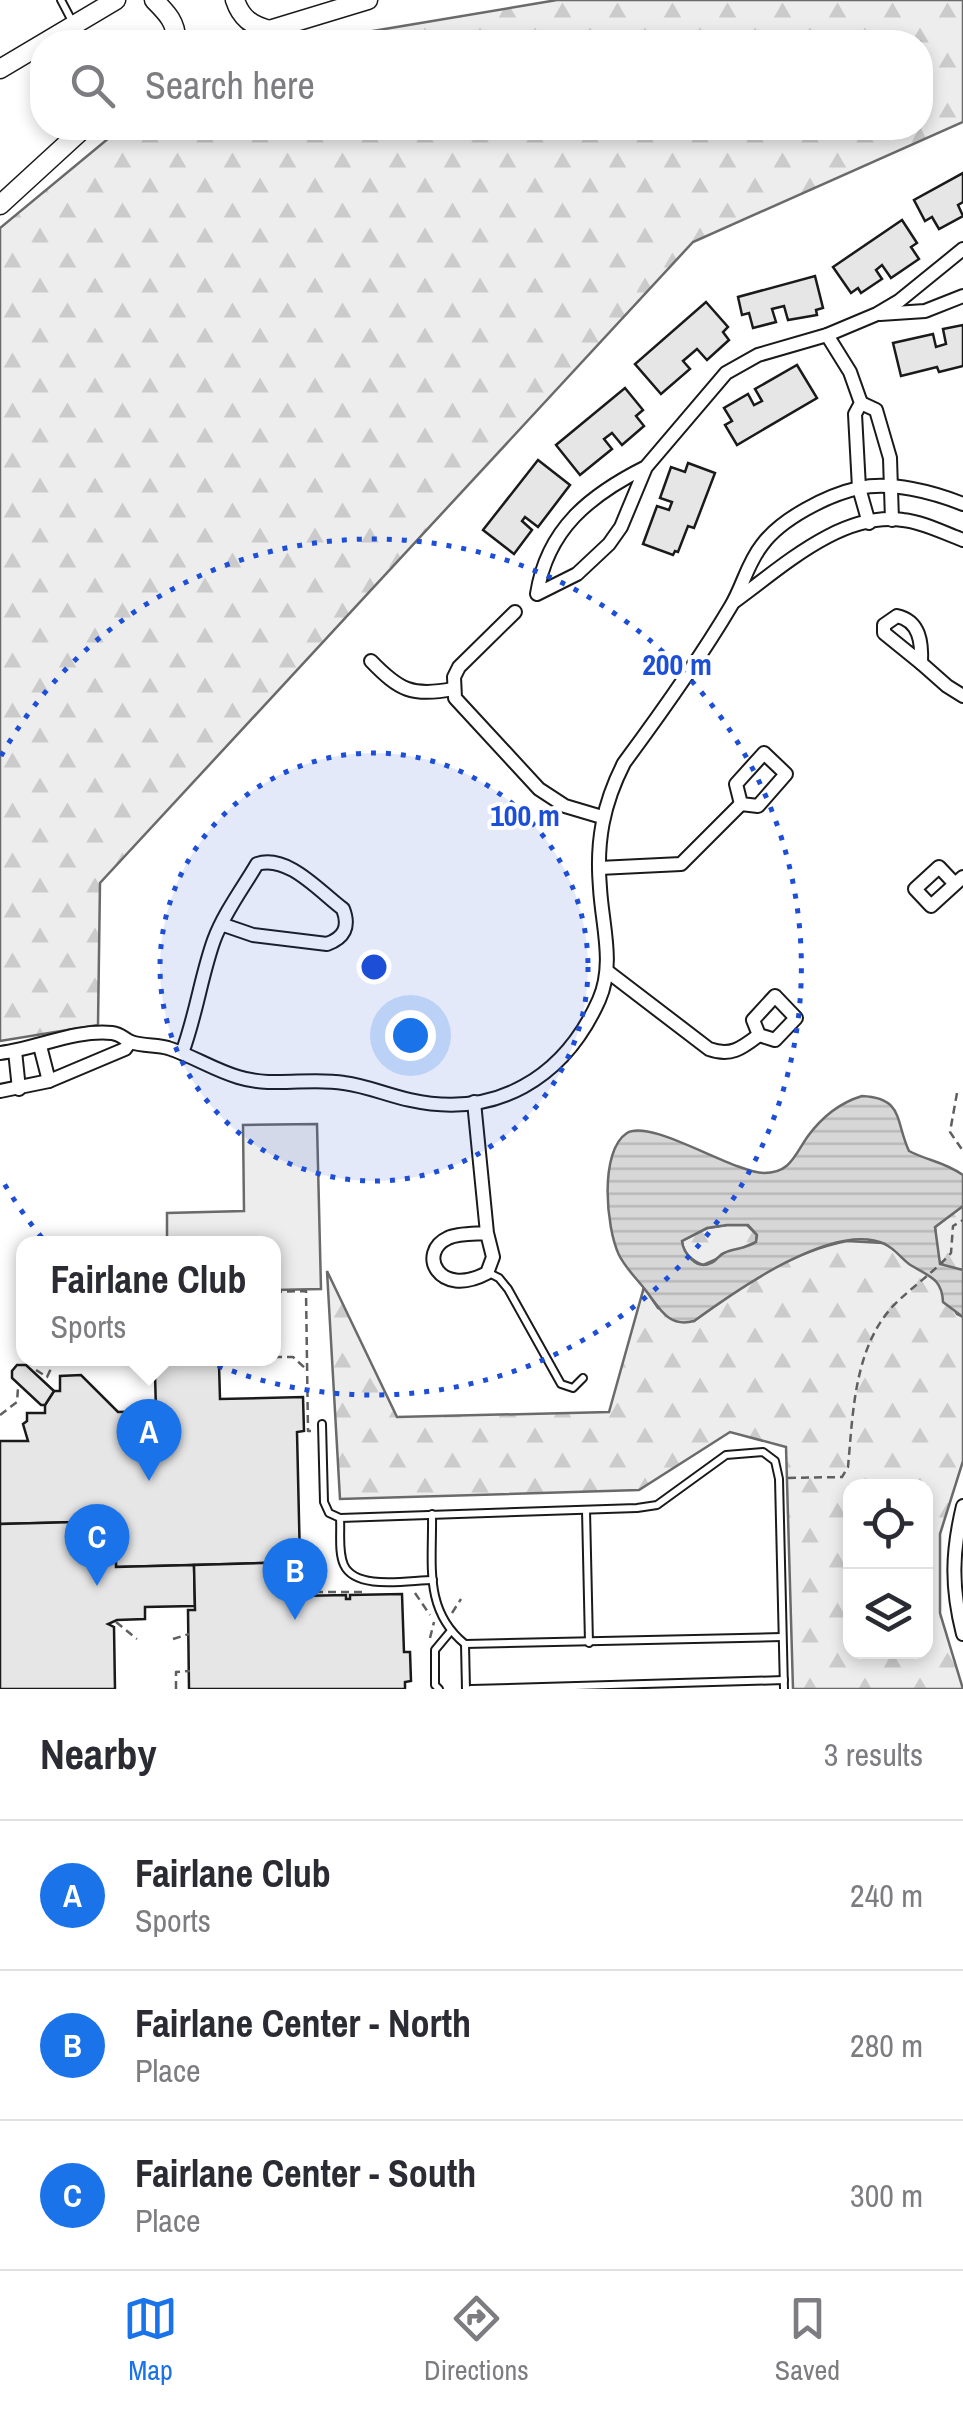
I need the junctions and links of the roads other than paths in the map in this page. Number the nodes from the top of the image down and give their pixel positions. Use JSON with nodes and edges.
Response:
{"nodes":[{"id":1,"x":61,"y":0,"type":"edge"},
{"id":2,"x":116,"y":0,"type":"edge"},
{"id":3,"x":154,"y":0,"type":"edge"},
{"id":4,"x":235,"y":0,"type":"edge"},
{"id":5,"x":368,"y":0,"type":"edge"},
{"id":6,"x":73,"y":23,"type":"junction"},
{"id":7,"x":62,"y":30,"type":"edge"},
{"id":8,"x":177,"y":30,"type":"edge"},
{"id":9,"x":269,"y":30,"type":"joint"},
{"id":10,"x":30,"y":50,"type":"edge"},
{"id":11,"x":0,"y":69,"type":"edge"},
{"id":12,"x":71,"y":140,"type":"edge"},
{"id":13,"x":0,"y":205,"type":"edge"},
{"id":14,"x":963,"y":249,"type":"edge"},
{"id":15,"x":963,"y":296,"type":"edge"},
{"id":16,"x":878,"y":314,"type":"junction"},
{"id":17,"x":826,"y":335,"type":"junction"},
{"id":18,"x":860,"y":404,"type":"junction"},
{"id":19,"x":646,"y":468,"type":"junction"},
{"id":20,"x":859,"y":488,"type":"junction"},
{"id":21,"x":892,"y":488,"type":"junction"},
{"id":22,"x":963,"y":504,"type":"edge"},
{"id":23,"x":892,"y":520,"type":"junction"},
{"id":24,"x":870,"y":523,"type":"junction"},
{"id":25,"x":963,"y":540,"type":"edge"},
{"id":26,"x":733,"y":602,"type":"junction"},
{"id":27,"x":516,"y":612,"type":"dead end"},
{"id":28,"x":371,"y":661,"type":"dead end"},
{"id":29,"x":922,"y":663,"type":"dead end"},
{"id":30,"x":452,"y":689,"type":"junction"},
{"id":31,"x":963,"y":696,"type":"edge"},
{"id":32,"x":741,"y":804,"type":"dead end"},
{"id":33,"x":602,"y":817,"type":"junction"},
{"id":34,"x":599,"y":868,"type":"junction"},
{"id":35,"x":221,"y":924,"type":"junction"},
{"id":36,"x":607,"y":971,"type":"junction"},
{"id":37,"x":759,"y":1035,"type":"dead end"},
{"id":38,"x":130,"y":1042,"type":"junction"},
{"id":39,"x":40,"y":1046,"type":"junction"},
{"id":40,"x":7,"y":1052,"type":"edge"},
{"id":41,"x":182,"y":1054,"type":"junction"},
{"id":42,"x":49,"y":1081,"type":"junction"},
{"id":43,"x":19,"y":1089,"type":"junction"},
{"id":44,"x":0,"y":1092,"type":"edge"},
{"id":45,"x":474,"y":1102,"type":"junction"},
{"id":46,"x":488,"y":1233,"type":"junction"},
{"id":47,"x":488,"y":1273,"type":"junction"},
{"id":48,"x":583,"y":1378,"type":"dead end"},
{"id":49,"x":322,"y":1424,"type":"dead end"},
{"id":50,"x":963,"y":1506,"type":"edge"},
{"id":51,"x":586,"y":1510,"type":"junction"},
{"id":52,"x":432,"y":1514,"type":"junction"},
{"id":53,"x":340,"y":1518,"type":"junction"},
{"id":54,"x":433,"y":1580,"type":"junction"},
{"id":55,"x":450,"y":1632,"type":"junction"},
{"id":56,"x":963,"y":1634,"type":"edge"},
{"id":57,"x":783,"y":1638,"type":"junction"},
{"id":58,"x":589,"y":1642,"type":"junction"},
{"id":59,"x":465,"y":1644,"type":"junction"},
{"id":60,"x":784,"y":1684,"type":"edge"},
{"id":61,"x":438,"y":1689,"type":"edge"},
{"id":62,"x":469,"y":1689,"type":"edge"}],
"edges":[{"from":1,"to":6,"type":"lane"},
{"from":2,"to":6,"type":"street"},
{"from":3,"to":8,"type":"street"},
{"from":4,"to":9,"type":"street"},
{"from":5,"to":9,"type":"street"},
{"from":6,"to":7,"type":"street"},
{"from":10,"to":11,"type":"street"},
{"from":12,"to":13,"type":"street"},
{"from":14,"to":16,"type":"street"},
{"from":15,"to":16,"type":"street"},
{"from":16,"to":17,"type":"street"},
{"from":17,"to":18,"type":"street"},
{"from":17,"to":19,"type":"street"},
{"from":18,"to":20,"type":"street"},
{"from":18,"to":21,"type":"street"},
{"from":19,"to":19,"type":"street"},
{"from":20,"to":21,"type":"street"},
{"from":20,"to":24,"type":"street"},
{"from":20,"to":26,"type":"street"},
{"from":21,"to":22,"type":"street"},
{"from":21,"to":23,"type":"street"},
{"from":23,"to":24,"type":"street"},
{"from":23,"to":25,"type":"street"},
{"from":24,"to":26,"type":"street"},
{"from":26,"to":33,"type":"street"},
{"from":27,"to":30,"type":"street"},
{"from":28,"to":30,"type":"street"},
{"from":29,"to":31,"type":"street"},
{"from":30,"to":33,"type":"street"},
{"from":32,"to":34,"type":"street"},
{"from":33,"to":34,"type":"street"},
{"from":34,"to":36,"type":"street"},
{"from":35,"to":35,"type":"street"},
{"from":35,"to":41,"type":"street"},
{"from":36,"to":37,"type":"street"},
{"from":36,"to":45,"type":"street"},
{"from":38,"to":39,"type":"street"},
{"from":38,"to":41,"type":"street"},
{"from":38,"to":42,"type":"street"},
{"from":39,"to":40,"type":"street"},
{"from":39,"to":42,"type":"street"},
{"from":40,"to":43,"type":"street"},
{"from":41,"to":45,"type":"street"},
{"from":42,"to":43,"type":"street"},
{"from":43,"to":44,"type":"street"},
{"from":45,"to":46,"type":"street"},
{"from":46,"to":47,"type":"street"},
{"from":46,"to":47,"type":"street"},
{"from":47,"to":48,"type":"lane"},
{"from":49,"to":53,"type":"lane"},
{"from":50,"to":56,"type":"street"},
{"from":51,"to":52,"type":"lane"},
{"from":51,"to":57,"type":"lane"},
{"from":51,"to":58,"type":"lane"},
{"from":52,"to":53,"type":"lane"},
{"from":52,"to":54,"type":"lane"},
{"from":53,"to":54,"type":"lane"},
{"from":54,"to":55,"type":"lane"},
{"from":55,"to":59,"type":"lane"},
{"from":55,"to":61,"type":"lane"},
{"from":57,"to":58,"type":"lane"},
{"from":57,"to":60,"type":"lane"},
{"from":58,"to":59,"type":"lane"},
{"from":59,"to":62,"type":"lane"},
{"from":60,"to":62,"type":"lane"}]}
